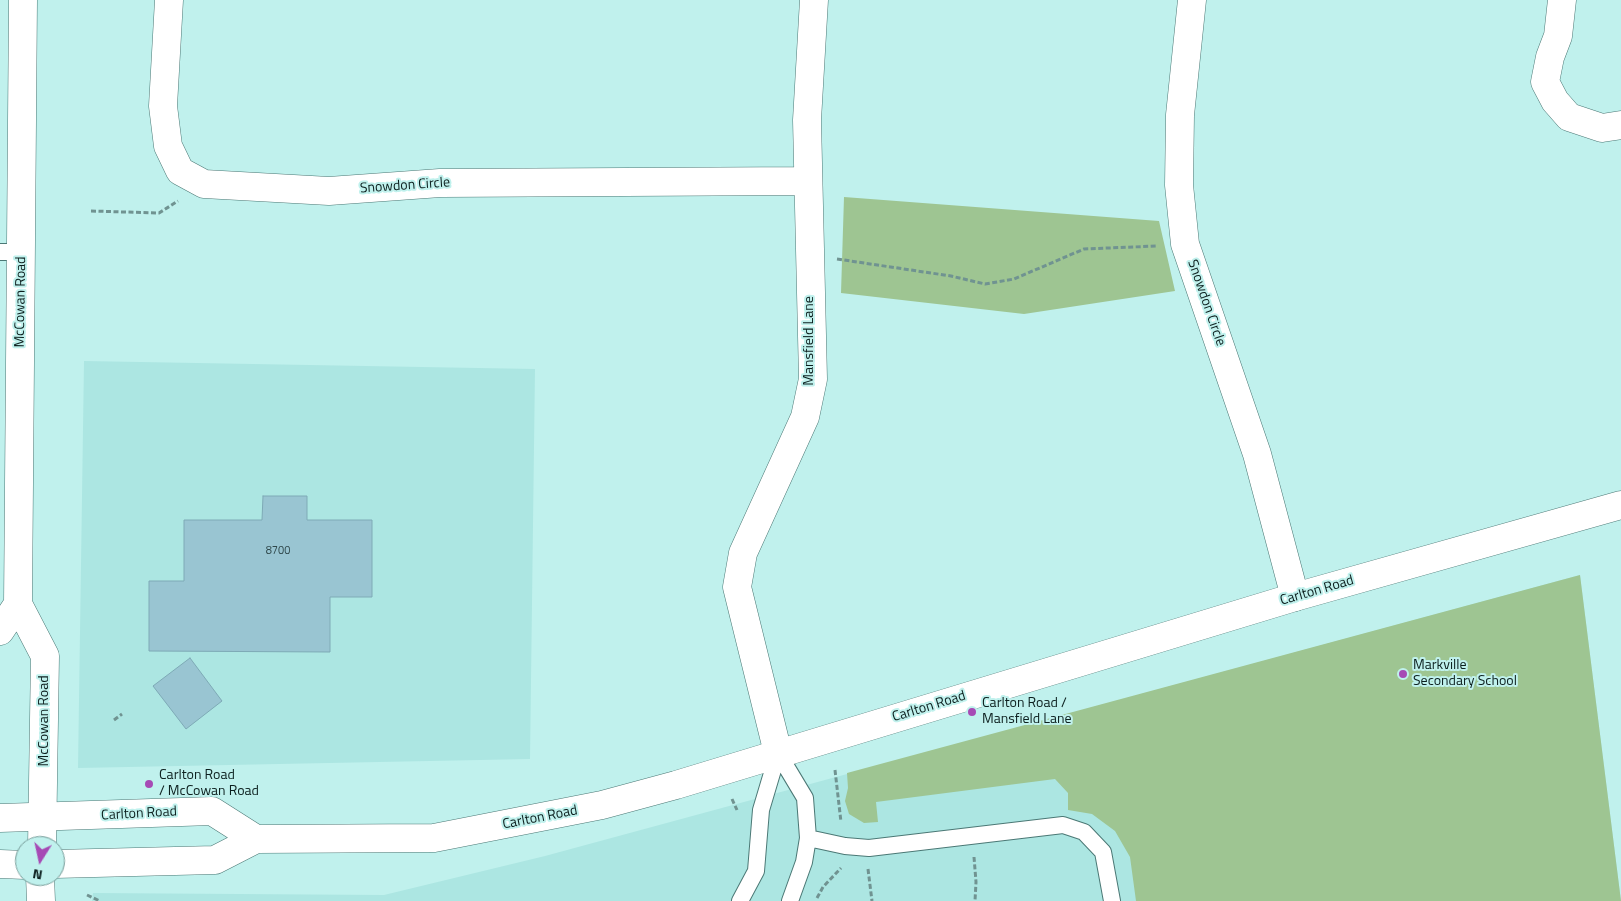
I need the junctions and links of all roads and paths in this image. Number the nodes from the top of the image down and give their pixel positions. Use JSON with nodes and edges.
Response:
{"nodes":[{"id":1,"x":23,"y":0,"type":"edge"},
{"id":2,"x":169,"y":0,"type":"edge"},
{"id":3,"x":814,"y":0,"type":"edge"},
{"id":4,"x":1192,"y":0,"type":"edge"},
{"id":5,"x":1562,"y":0,"type":"edge"},
{"id":6,"x":1621,"y":125,"type":"edge"},
{"id":7,"x":808,"y":181,"type":"junction"},
{"id":8,"x":204,"y":184,"type":"junction"},
{"id":9,"x":91,"y":211,"type":"dead end"},
{"id":10,"x":1185,"y":244,"type":"junction"},
{"id":11,"x":10,"y":252,"type":"edge"},
{"id":12,"x":810,"y":252,"type":"junction"},
{"id":13,"x":1621,"y":505,"type":"edge"},
{"id":14,"x":1295,"y":597,"type":"junction"},
{"id":15,"x":18,"y":604,"type":"junction"},
{"id":16,"x":0,"y":631,"type":"edge"},
{"id":17,"x":122,"y":714,"type":"dead end"},
{"id":18,"x":114,"y":720,"type":"dead end"},
{"id":19,"x":778,"y":753,"type":"junction"},
{"id":20,"x":0,"y":818,"type":"edge"},
{"id":21,"x":44,"y":818,"type":"junction"},
{"id":22,"x":972,"y":835,"type":"junction"},
{"id":23,"x":43,"y":836,"type":"edge"},
{"id":24,"x":808,"y":838,"type":"junction"},
{"id":25,"x":256,"y":839,"type":"junction"},
{"id":26,"x":869,"y":848,"type":"junction"},
{"id":27,"x":0,"y":864,"type":"edge"},
{"id":28,"x":65,"y":864,"type":"edge"},
{"id":29,"x":15,"y":865,"type":"edge"},
{"id":30,"x":40,"y":886,"type":"edge"},
{"id":31,"x":87,"y":895,"type":"dead end"},
{"id":32,"x":41,"y":901,"type":"edge"},
{"id":33,"x":100,"y":901,"type":"edge"},
{"id":34,"x":740,"y":901,"type":"edge"},
{"id":35,"x":790,"y":901,"type":"edge"},
{"id":36,"x":872,"y":901,"type":"edge"},
{"id":37,"x":975,"y":901,"type":"edge"},
{"id":38,"x":1112,"y":901,"type":"edge"}],
"edges":[{"from":1,"to":11,"type":"street","name":"McCowan Road"},
{"from":2,"to":8,"type":"street","name":"Snowdon Circle"},
{"from":3,"to":7,"type":"street","name":"Mansfield Lane"},
{"from":4,"to":10,"type":"street","name":"Snowdon Circle"},
{"from":5,"to":6,"type":"street"},
{"from":7,"to":8,"type":"street","name":"Snowdon Circle"},
{"from":7,"to":12,"type":"street","name":"Mansfield Lane"},
{"from":8,"to":9,"type":"path"},
{"from":10,"to":12,"type":"path"},
{"from":10,"to":14,"type":"street","name":"Snowdon Circle"},
{"from":11,"to":15,"type":"street","name":"McCowan Road"},
{"from":12,"to":19,"type":"street","name":"Mansfield Lane"},
{"from":13,"to":14,"type":"street","name":"Carlton Road"},
{"from":14,"to":19,"type":"street","name":"Carlton Road"},
{"from":15,"to":16,"type":"street"},
{"from":15,"to":21,"type":"street","name":"McCowan Road"},
{"from":17,"to":18,"type":"path"},
{"from":19,"to":24,"type":"lane"},
{"from":19,"to":25,"type":"street","name":"Carlton Road"},
{"from":19,"to":34,"type":"lane"},
{"from":20,"to":21,"type":"street","name":"Carlton Road"},
{"from":21,"to":23,"type":"street","name":"McCowan Road"},
{"from":21,"to":25,"type":"street","name":"Carlton Road"},
{"from":22,"to":26,"type":"lane"},
{"from":22,"to":37,"type":"path"},
{"from":22,"to":38,"type":"lane"},
{"from":24,"to":26,"type":"lane"},
{"from":24,"to":35,"type":"lane"},
{"from":25,"to":28,"type":"street","name":"Carlton Road"},
{"from":26,"to":36,"type":"path"},
{"from":27,"to":29,"type":"street"},
{"from":30,"to":32,"type":"street"},
{"from":31,"to":33,"type":"path"}]}
